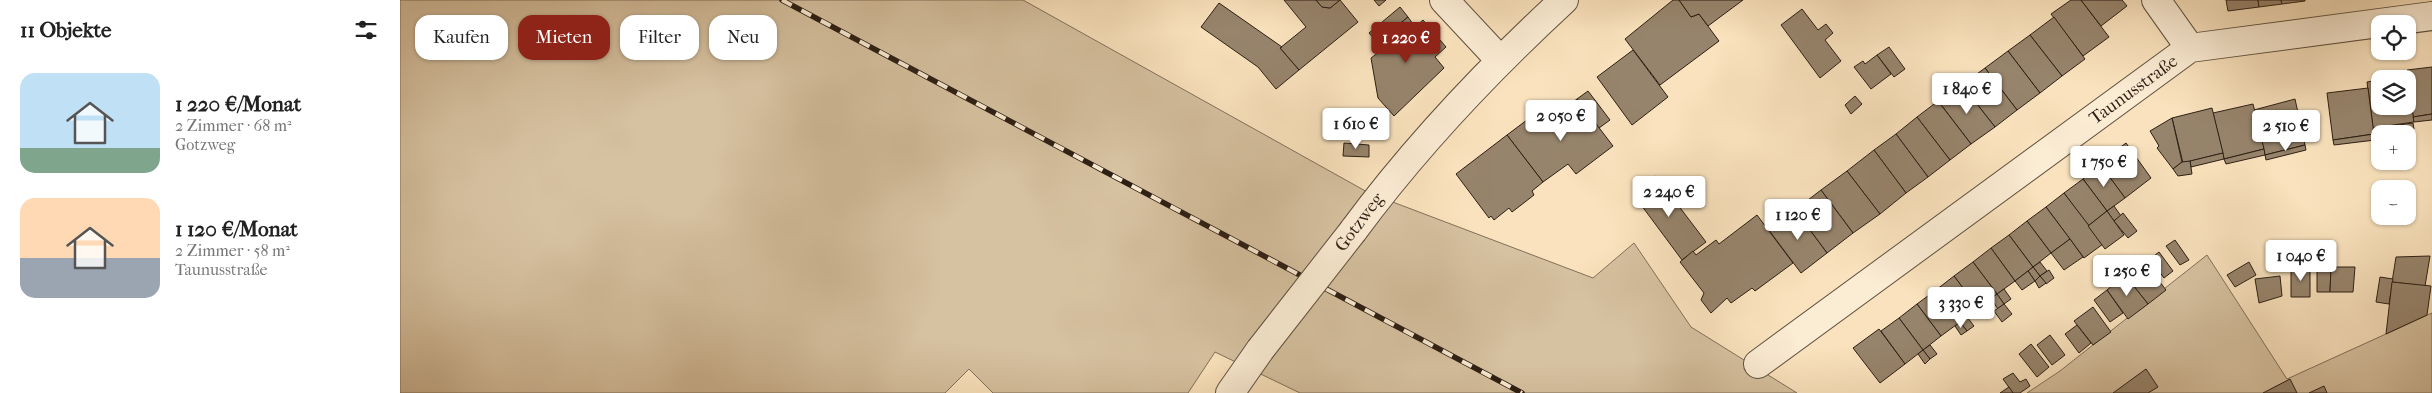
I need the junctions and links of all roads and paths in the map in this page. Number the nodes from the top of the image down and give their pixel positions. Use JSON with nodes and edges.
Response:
{"nodes":[{"id":1,"x":1444,"y":0,"type":"edge"},
{"id":2,"x":1564,"y":0,"type":"edge"},
{"id":3,"x":2156,"y":0,"type":"edge"},
{"id":4,"x":2432,"y":16,"type":"edge"},
{"id":5,"x":2190,"y":48,"type":"junction"},
{"id":6,"x":1500,"y":60,"type":"junction"},
{"id":7,"x":1758,"y":364,"type":"dead end"},
{"id":8,"x":1230,"y":393,"type":"edge"}],
"edges":[{"from":1,"to":6,"type":"street"},
{"from":2,"to":6,"type":"street","name":"Gotzweg"},
{"from":3,"to":5,"type":"street"},
{"from":4,"to":5,"type":"street","name":"Taunusstraße"},
{"from":5,"to":7,"type":"street","name":"Taunusstraße"},
{"from":6,"to":8,"type":"street","name":"Gotzweg","bridge":true}]}
